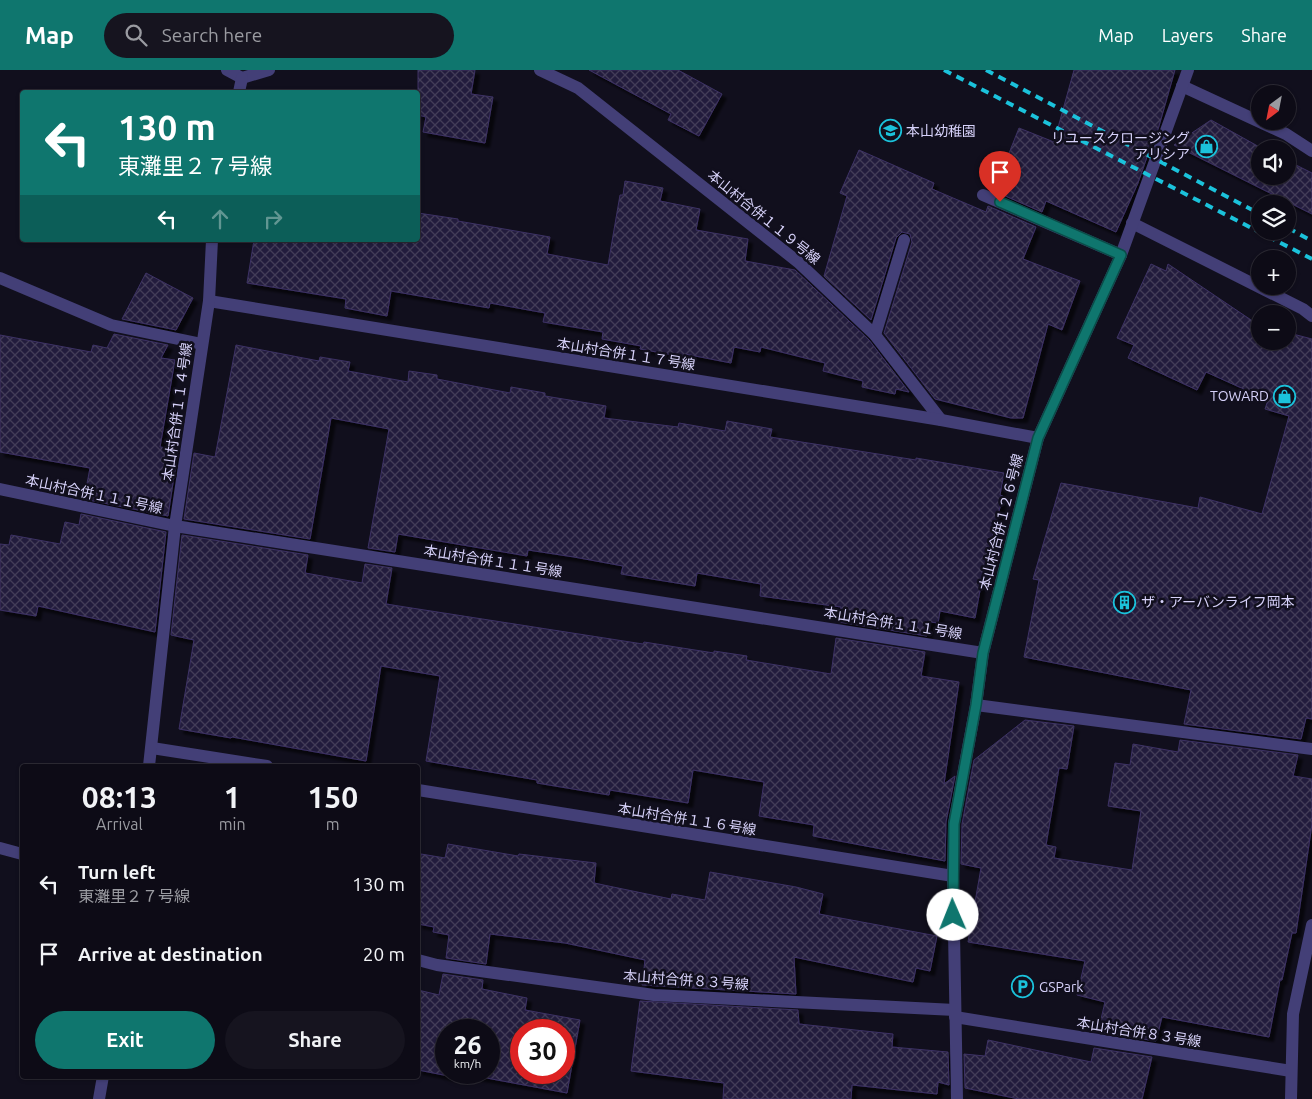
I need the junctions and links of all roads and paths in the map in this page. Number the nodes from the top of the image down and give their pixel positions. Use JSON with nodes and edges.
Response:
{"nodes":[{"id":1,"x":227,"y":70,"type":"edge"},
{"id":2,"x":269,"y":70,"type":"edge"},
{"id":3,"x":540,"y":70,"type":"edge"},
{"id":4,"x":1188,"y":70,"type":"edge"},
{"id":5,"x":242,"y":78,"type":"junction"},
{"id":6,"x":1182,"y":86,"type":"junction"},
{"id":7,"x":239,"y":90,"type":"edge"},
{"id":8,"x":1312,"y":151,"type":"edge"},
{"id":9,"x":983,"y":194,"type":"dead end"},
{"id":10,"x":1132,"y":223,"type":"junction"},
{"id":11,"x":904,"y":240,"type":"dead end"},
{"id":12,"x":212,"y":242,"type":"edge"},
{"id":13,"x":1121,"y":255,"type":"junction"},
{"id":14,"x":0,"y":278,"type":"edge"},
{"id":15,"x":209,"y":301,"type":"junction"},
{"id":16,"x":1312,"y":316,"type":"edge"},
{"id":17,"x":875,"y":335,"type":"junction"},
{"id":18,"x":202,"y":344,"type":"junction"},
{"id":19,"x":941,"y":420,"type":"junction"},
{"id":20,"x":1038,"y":438,"type":"junction"},
{"id":21,"x":0,"y":489,"type":"edge"},
{"id":22,"x":175,"y":526,"type":"junction"},
{"id":23,"x":983,"y":653,"type":"junction"},
{"id":24,"x":976,"y":705,"type":"junction"},
{"id":25,"x":152,"y":748,"type":"junction"},
{"id":26,"x":1312,"y":749,"type":"edge"},
{"id":27,"x":149,"y":764,"type":"edge"},
{"id":28,"x":253,"y":764,"type":"edge"},
{"id":29,"x":420,"y":790,"type":"edge"},
{"id":30,"x":0,"y":848,"type":"edge"},
{"id":31,"x":20,"y":853,"type":"edge"},
{"id":32,"x":952,"y":876,"type":"junction"},
{"id":33,"x":1312,"y":925,"type":"edge"},
{"id":34,"x":420,"y":961,"type":"edge"},
{"id":35,"x":955,"y":1014,"type":"junction"},
{"id":36,"x":1291,"y":1071,"type":"junction"},
{"id":37,"x":103,"y":1079,"type":"edge"},
{"id":38,"x":100,"y":1099,"type":"edge"},
{"id":39,"x":956,"y":1099,"type":"edge"},
{"id":40,"x":1291,"y":1099,"type":"edge"}],
"edges":[{"from":1,"to":5,"type":"street"},
{"from":2,"to":5,"type":"street"},
{"from":3,"to":17,"type":"street","name":"本山村合併１１９号線"},
{"from":4,"to":6,"type":"street","name":"本山村合併１２６号線"},
{"from":5,"to":7,"type":"street"},
{"from":6,"to":8,"type":"street"},
{"from":6,"to":10,"type":"street","name":"本山村合併１２６号線"},
{"from":9,"to":13,"type":"street"},
{"from":10,"to":13,"type":"street","name":"本山村合併１２６号線"},
{"from":10,"to":16,"type":"street"},
{"from":11,"to":17,"type":"street"},
{"from":12,"to":15,"type":"street","name":"本山村合併１１４号線"},
{"from":13,"to":20,"type":"street","name":"本山村合併１２６号線"},
{"from":14,"to":18,"type":"street"},
{"from":15,"to":18,"type":"street","name":"本山村合併１１４号線"},
{"from":15,"to":19,"type":"street","name":"本山村合併１１７号線"},
{"from":17,"to":19,"type":"street","name":"本山村合併１１９号線"},
{"from":18,"to":22,"type":"street","name":"本山村合併１１４号線"},
{"from":19,"to":20,"type":"street","name":"本山村合併１１７号線"},
{"from":20,"to":23,"type":"street","name":"本山村合併１２６号線"},
{"from":21,"to":22,"type":"street","name":"本山村合併１１１号線"},
{"from":22,"to":23,"type":"street","name":"本山村合併１１１号線"},
{"from":22,"to":25,"type":"street","name":"本山村合併１１４号線"},
{"from":23,"to":24,"type":"street","name":"本山村合併１２６号線"},
{"from":24,"to":26,"type":"street"},
{"from":24,"to":32,"type":"street","name":"本山村合併１２６号線"},
{"from":25,"to":27,"type":"street","name":"本山村合併１１４号線"},
{"from":25,"to":28,"type":"street"},
{"from":29,"to":32,"type":"street","name":"本山村合併１１６号線"},
{"from":30,"to":31,"type":"street"},
{"from":32,"to":35,"type":"street","name":"本山村合併１２６号線"},
{"from":33,"to":36,"type":"street"},
{"from":34,"to":35,"type":"street","name":"本山村合併８３号線"},
{"from":35,"to":36,"type":"street","name":"本山村合併８３号線"},
{"from":35,"to":39,"type":"street","name":"本山村合併１２６号線"},
{"from":36,"to":40,"type":"street"},
{"from":37,"to":38,"type":"street"}]}
